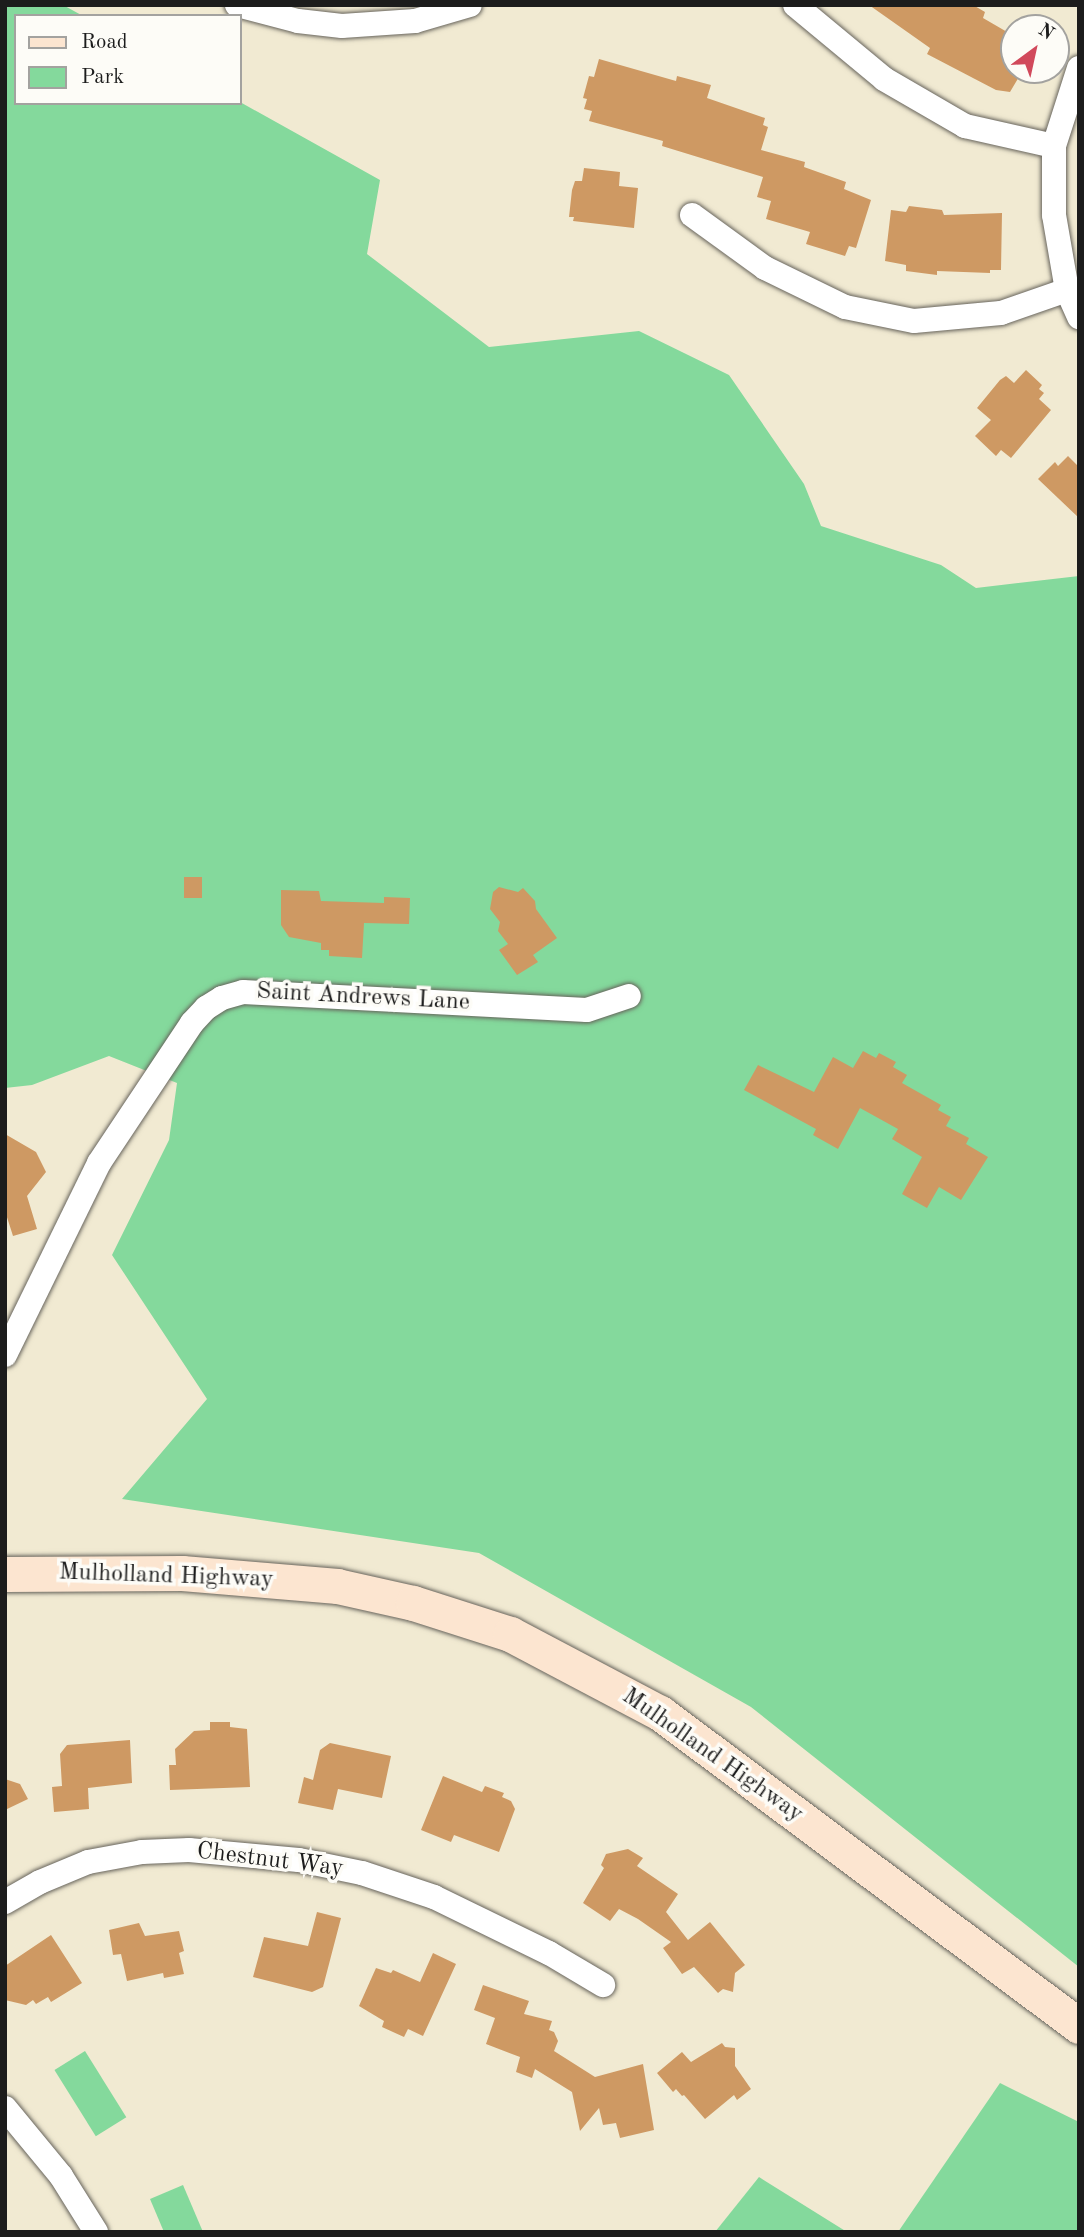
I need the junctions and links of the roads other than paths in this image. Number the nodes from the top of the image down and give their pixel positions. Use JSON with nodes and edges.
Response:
{"nodes":[{"id":1,"x":237,"y":5,"type":"edge"},
{"id":2,"x":470,"y":5,"type":"edge"},
{"id":3,"x":795,"y":5,"type":"edge"},
{"id":4,"x":1079,"y":68,"type":"edge"},
{"id":5,"x":1054,"y":146,"type":"junction"},
{"id":6,"x":692,"y":215,"type":"dead end"},
{"id":7,"x":1067,"y":290,"type":"junction"},
{"id":8,"x":1079,"y":317,"type":"edge"},
{"id":9,"x":629,"y":996,"type":"dead end"},
{"id":10,"x":5,"y":1355,"type":"edge"},
{"id":11,"x":5,"y":1574,"type":"edge"},
{"id":12,"x":5,"y":1902,"type":"edge"},
{"id":13,"x":603,"y":1985,"type":"dead end"},
{"id":14,"x":1079,"y":2026,"type":"edge"},
{"id":15,"x":5,"y":2108,"type":"edge"},
{"id":16,"x":96,"y":2232,"type":"edge"}],
"edges":[{"from":1,"to":2,"type":"street"},
{"from":3,"to":5,"type":"street"},
{"from":4,"to":5,"type":"street"},
{"from":5,"to":7,"type":"street"},
{"from":6,"to":7,"type":"street"},
{"from":7,"to":8,"type":"street"},
{"from":9,"to":10,"type":"street","name":"Saint Andrews Lane"},
{"from":11,"to":14,"type":"main road","name":"Mulholland Highway"},
{"from":12,"to":13,"type":"street","name":"Chestnut Way"},
{"from":15,"to":16,"type":"street"}]}
